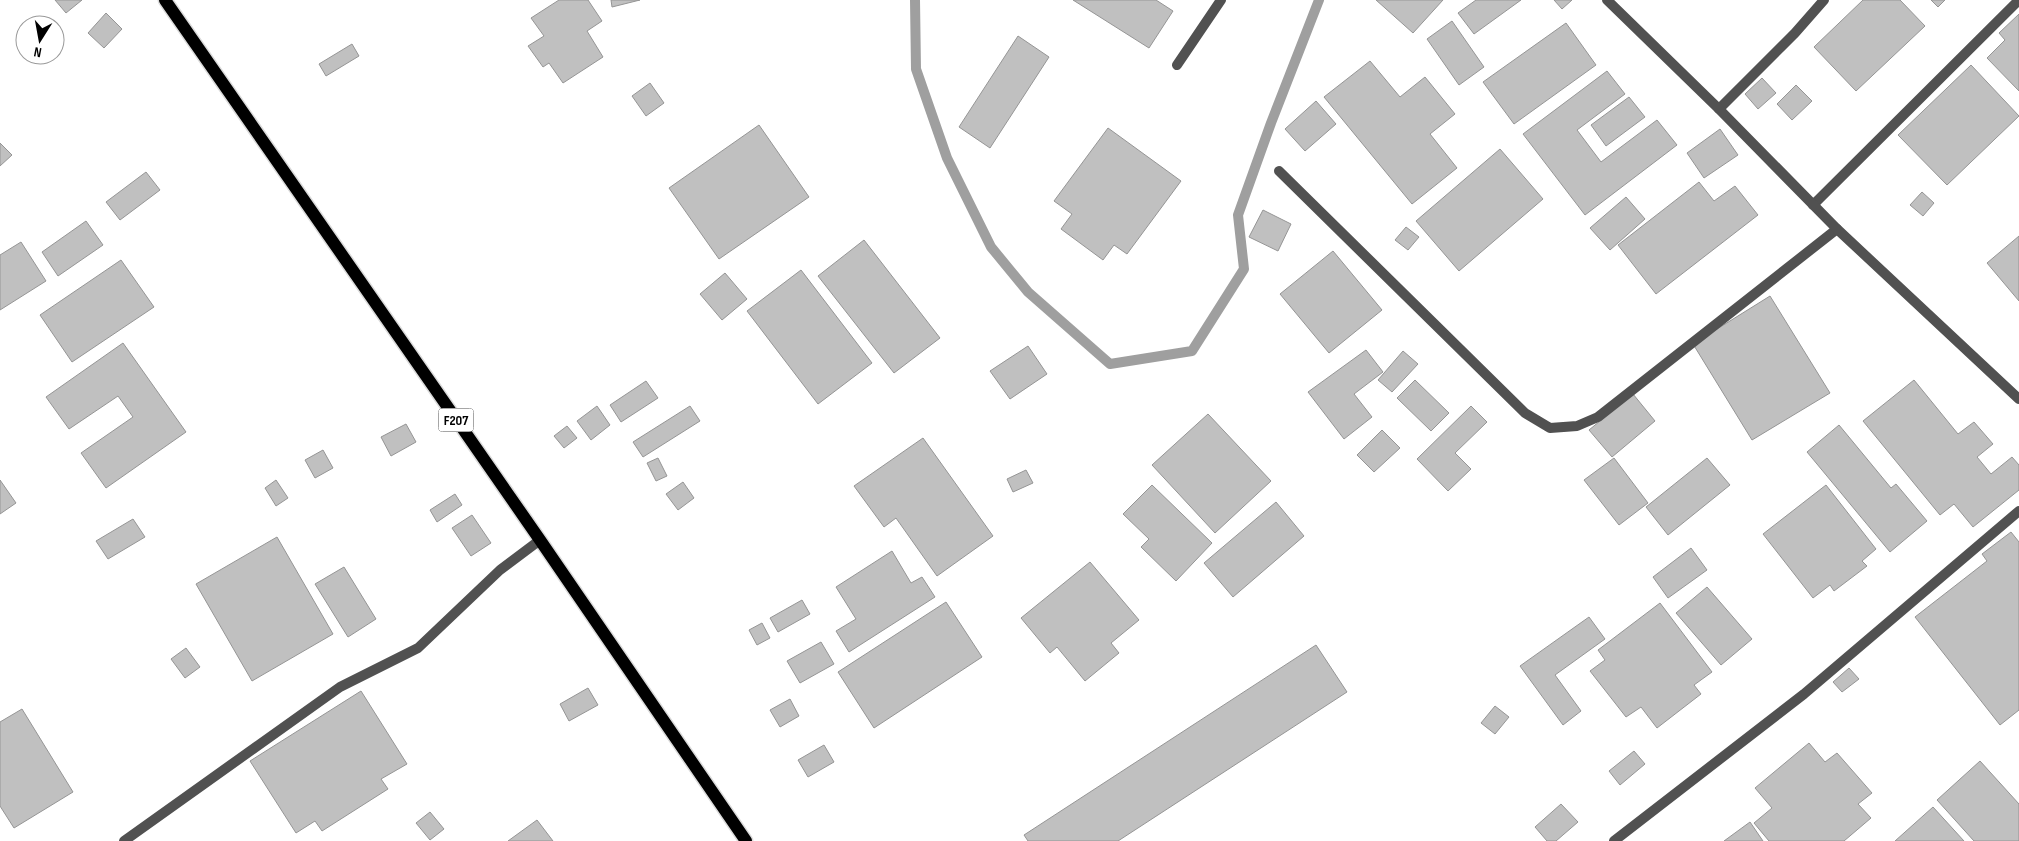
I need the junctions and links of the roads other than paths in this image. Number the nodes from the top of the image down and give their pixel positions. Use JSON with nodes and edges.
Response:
{"nodes":[{"id":1,"x":165,"y":0,"type":"edge"},
{"id":2,"x":1221,"y":0,"type":"edge"},
{"id":3,"x":1607,"y":0,"type":"edge"},
{"id":4,"x":1824,"y":0,"type":"edge"},
{"id":5,"x":2019,"y":0,"type":"edge"},
{"id":6,"x":1176,"y":65,"type":"dead end"},
{"id":7,"x":1719,"y":108,"type":"junction"},
{"id":8,"x":1279,"y":171,"type":"dead end"},
{"id":9,"x":1813,"y":204,"type":"junction"},
{"id":10,"x":1837,"y":229,"type":"junction"},
{"id":11,"x":2019,"y":399,"type":"edge"},
{"id":12,"x":2019,"y":511,"type":"edge"},
{"id":13,"x":540,"y":540,"type":"junction"},
{"id":14,"x":124,"y":841,"type":"edge"},
{"id":15,"x":746,"y":841,"type":"edge"},
{"id":16,"x":1614,"y":841,"type":"edge"}],
"edges":[{"from":1,"to":13,"type":"main road","number":"F207"},
{"from":2,"to":6,"type":"street"},
{"from":3,"to":7,"type":"street"},
{"from":4,"to":7,"type":"street"},
{"from":5,"to":9,"type":"street"},
{"from":7,"to":9,"type":"street"},
{"from":8,"to":10,"type":"street"},
{"from":9,"to":10,"type":"street"},
{"from":10,"to":11,"type":"street"},
{"from":12,"to":16,"type":"street"},
{"from":13,"to":14,"type":"street"},
{"from":13,"to":15,"type":"main road","number":"F207"}]}
